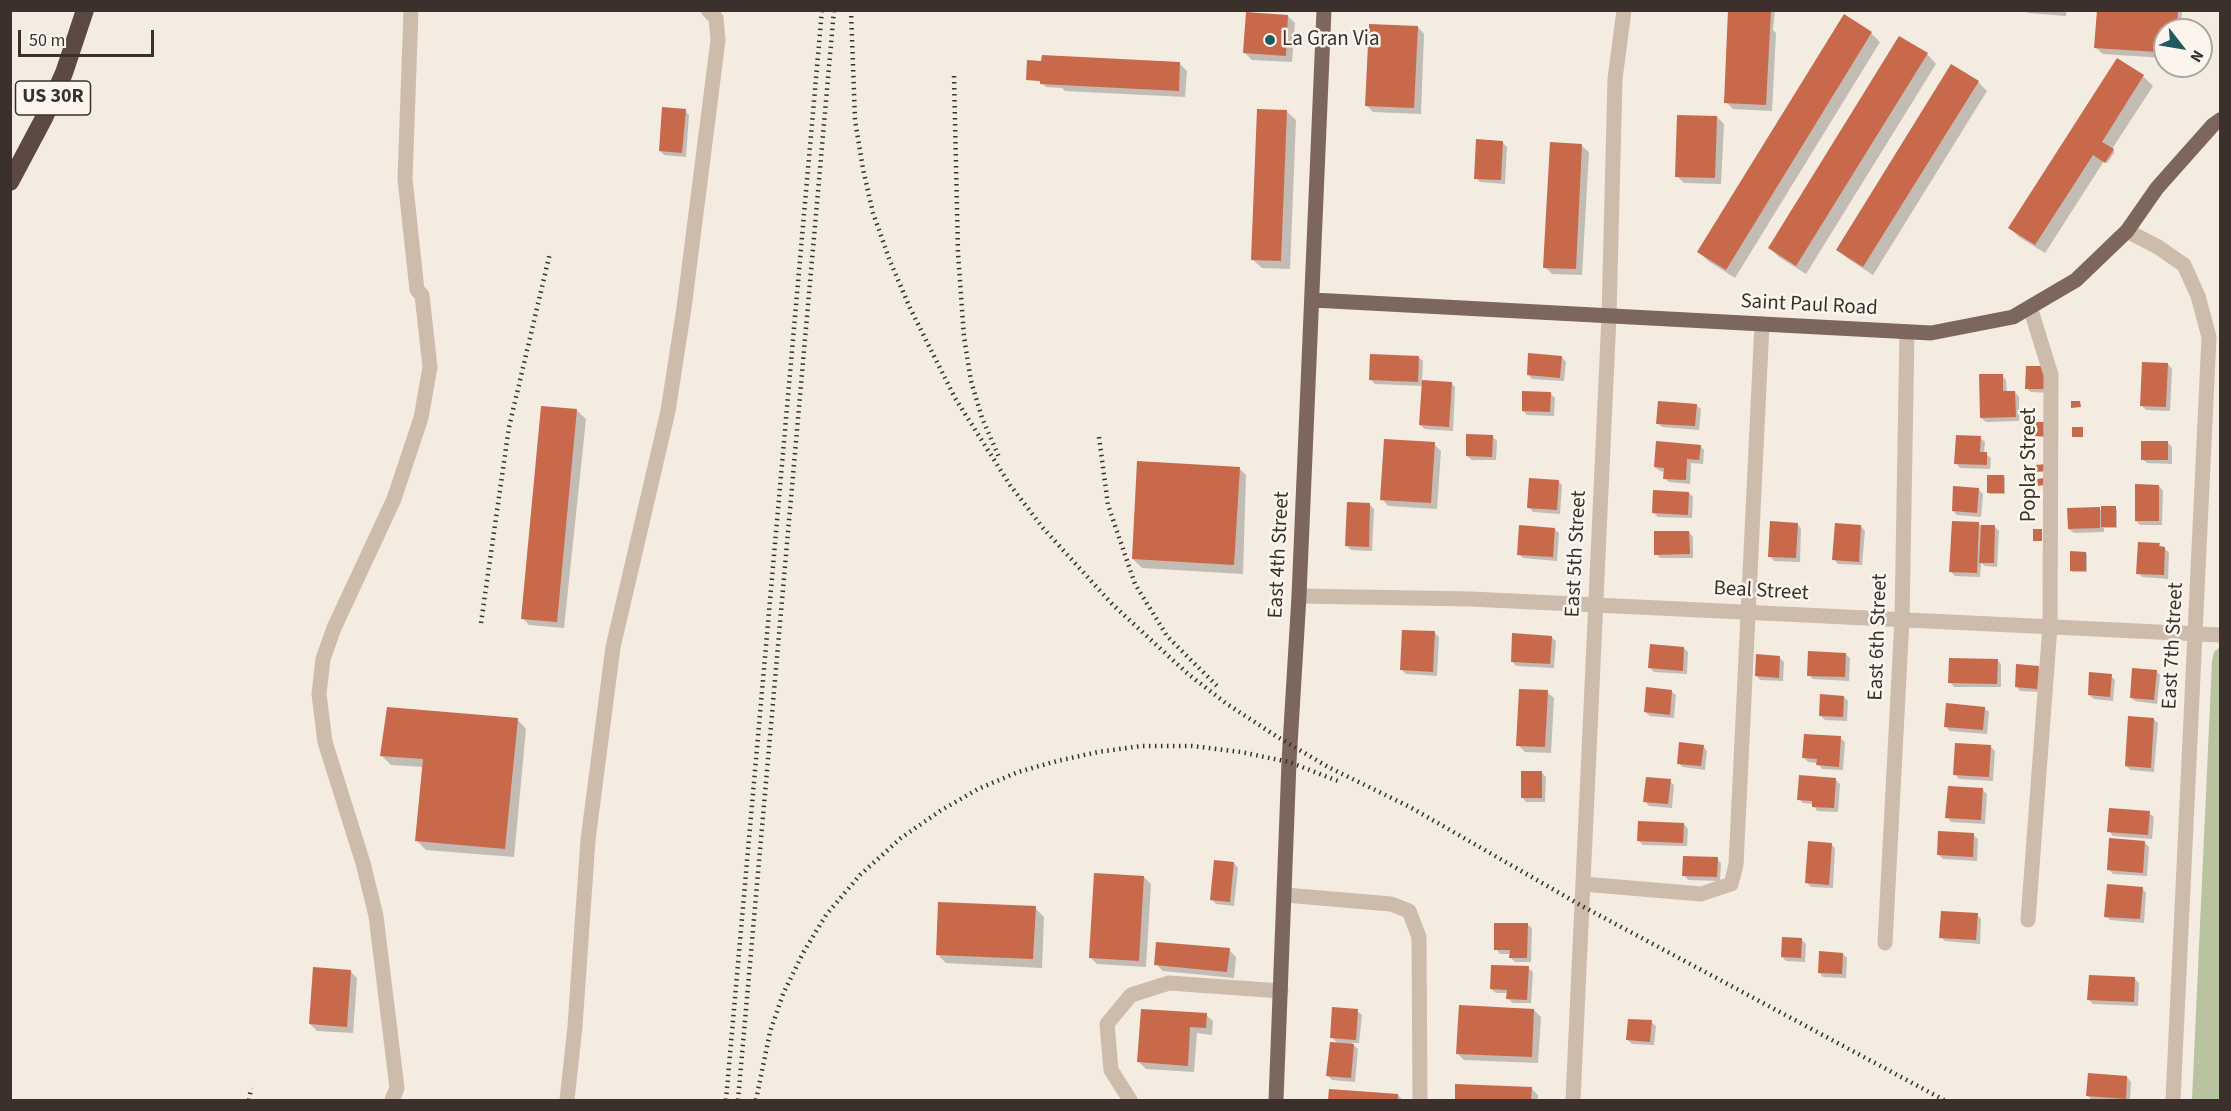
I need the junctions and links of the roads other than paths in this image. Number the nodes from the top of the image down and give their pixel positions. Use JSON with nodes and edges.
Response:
{"nodes":[{"id":1,"x":85,"y":10,"type":"edge"},
{"id":2,"x":411,"y":10,"type":"edge"},
{"id":3,"x":708,"y":10,"type":"edge"},
{"id":4,"x":1324,"y":10,"type":"edge"},
{"id":5,"x":1624,"y":10,"type":"edge"},
{"id":6,"x":2220,"y":120,"type":"edge"},
{"id":7,"x":10,"y":182,"type":"edge"},
{"id":8,"x":2127,"y":231,"type":"junction"},
{"id":9,"x":1313,"y":300,"type":"junction"},
{"id":10,"x":2030,"y":307,"type":"junction"},
{"id":11,"x":1609,"y":316,"type":"junction"},
{"id":12,"x":1762,"y":324,"type":"junction"},
{"id":13,"x":1907,"y":332,"type":"junction"},
{"id":14,"x":2215,"y":338,"type":"edge"},
{"id":15,"x":1299,"y":596,"type":"junction"},
{"id":16,"x":1596,"y":605,"type":"junction"},
{"id":17,"x":1748,"y":612,"type":"junction"},
{"id":18,"x":1902,"y":620,"type":"junction"},
{"id":19,"x":2050,"y":627,"type":"junction"},
{"id":20,"x":2195,"y":633,"type":"junction"},
{"id":21,"x":2220,"y":635,"type":"edge"},
{"id":22,"x":1583,"y":884,"type":"junction"},
{"id":23,"x":1285,"y":895,"type":"junction"},
{"id":24,"x":2028,"y":920,"type":"dead end"},
{"id":25,"x":1885,"y":943,"type":"dead end"},
{"id":26,"x":1281,"y":991,"type":"junction"},
{"id":27,"x":392,"y":1101,"type":"edge"},
{"id":28,"x":567,"y":1101,"type":"edge"},
{"id":29,"x":1130,"y":1101,"type":"edge"},
{"id":30,"x":1276,"y":1101,"type":"edge"},
{"id":31,"x":1420,"y":1101,"type":"edge"},
{"id":32,"x":1573,"y":1101,"type":"edge"},
{"id":33,"x":2173,"y":1101,"type":"edge"}],
"edges":[{"from":1,"to":7,"type":"highway","number":"US 30R"},
{"from":2,"to":27,"type":"street"},
{"from":3,"to":28,"type":"street"},
{"from":4,"to":9,"type":"main road","name":"East 4th Street"},
{"from":5,"to":11,"type":"street","name":"East 5th Street"},
{"from":6,"to":8,"type":"main road","name":"Saint Paul Road"},
{"from":8,"to":10,"type":"main road","name":"Saint Paul Road"},
{"from":8,"to":14,"type":"street","name":"East 7th Street"},
{"from":9,"to":11,"type":"main road","name":"Saint Paul Road"},
{"from":9,"to":15,"type":"main road","name":"East 4th Street"},
{"from":10,"to":13,"type":"main road","name":"Saint Paul Road"},
{"from":10,"to":19,"type":"street","name":"Poplar Street"},
{"from":11,"to":12,"type":"main road","name":"Saint Paul Road"},
{"from":11,"to":16,"type":"street","name":"East 5th Street"},
{"from":12,"to":13,"type":"main road","name":"Saint Paul Road"},
{"from":12,"to":17,"type":"street"},
{"from":13,"to":18,"type":"street","name":"East 6th Street"},
{"from":14,"to":20,"type":"street","name":"East 7th Street"},
{"from":15,"to":16,"type":"street","name":"Beal Street"},
{"from":15,"to":23,"type":"main road","name":"East 4th Street"},
{"from":16,"to":17,"type":"street","name":"Beal Street"},
{"from":16,"to":22,"type":"street","name":"East 5th Street"},
{"from":17,"to":18,"type":"street","name":"Beal Street"},
{"from":17,"to":22,"type":"street"},
{"from":18,"to":19,"type":"street","name":"Beal Street"},
{"from":18,"to":25,"type":"street","name":"East 6th Street"},
{"from":19,"to":20,"type":"street","name":"Beal Street"},
{"from":19,"to":24,"type":"street","name":"Poplar Street"},
{"from":20,"to":21,"type":"street","name":"Beal Street"},
{"from":20,"to":33,"type":"street","name":"East 7th Street"},
{"from":22,"to":32,"type":"street","name":"East 5th Street"},
{"from":23,"to":26,"type":"main road","name":"East 4th Street"},
{"from":23,"to":31,"type":"street"},
{"from":26,"to":29,"type":"street"},
{"from":26,"to":30,"type":"main road","name":"East 4th Street"}]}
